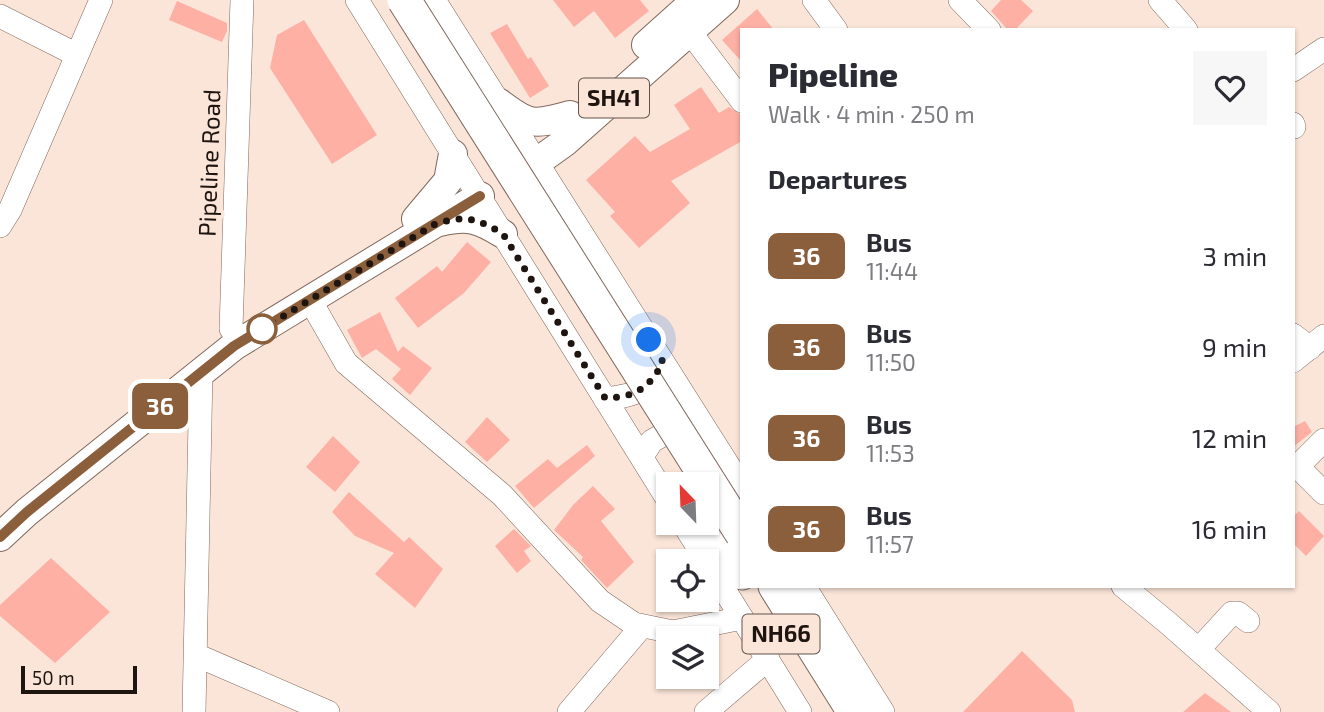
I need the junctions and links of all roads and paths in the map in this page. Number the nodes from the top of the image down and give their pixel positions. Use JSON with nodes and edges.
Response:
{"nodes":[{"id":1,"x":101,"y":0,"type":"edge"},
{"id":2,"x":242,"y":0,"type":"edge"},
{"id":3,"x":357,"y":0,"type":"edge"},
{"id":4,"x":379,"y":0,"type":"edge"},
{"id":5,"x":404,"y":0,"type":"edge"},
{"id":6,"x":434,"y":0,"type":"edge"},
{"id":7,"x":696,"y":0,"type":"edge"},
{"id":8,"x":725,"y":0,"type":"edge"},
{"id":9,"x":814,"y":0,"type":"edge"},
{"id":10,"x":1160,"y":0,"type":"edge"},
{"id":11,"x":973,"y":4,"type":"edge"},
{"id":12,"x":0,"y":16,"type":"edge"},
{"id":13,"x":835,"y":28,"type":"edge"},
{"id":14,"x":988,"y":28,"type":"edge"},
{"id":15,"x":1184,"y":28,"type":"edge"},
{"id":16,"x":690,"y":32,"type":"junction"},
{"id":17,"x":1324,"y":49,"type":"edge"},
{"id":18,"x":77,"y":55,"type":"junction"},
{"id":19,"x":1295,"y":70,"type":"edge"},
{"id":20,"x":740,"y":98,"type":"edge"},
{"id":21,"x":498,"y":102,"type":"junction"},
{"id":22,"x":570,"y":115,"type":"junction"},
{"id":23,"x":453,"y":154,"type":"junction"},
{"id":24,"x":532,"y":155,"type":"junction"},
{"id":25,"x":476,"y":190,"type":"junction"},
{"id":26,"x":425,"y":221,"type":"junction"},
{"id":27,"x":0,"y":226,"type":"edge"},
{"id":28,"x":503,"y":234,"type":"junction"},
{"id":29,"x":310,"y":300,"type":"junction"},
{"id":30,"x":231,"y":328,"type":"junction"},
{"id":31,"x":663,"y":362,"type":"junction"},
{"id":32,"x":201,"y":372,"type":"junction"},
{"id":33,"x":605,"y":398,"type":"junction"},
{"id":34,"x":701,"y":421,"type":"junction"},
{"id":35,"x":1324,"y":440,"type":"edge"},
{"id":36,"x":642,"y":456,"type":"junction"},
{"id":37,"x":678,"y":472,"type":"edge"},
{"id":38,"x":656,"y":480,"type":"edge"},
{"id":39,"x":740,"y":484,"type":"edge"},
{"id":40,"x":1324,"y":493,"type":"edge"},
{"id":41,"x":0,"y":510,"type":"edge"},
{"id":42,"x":740,"y":531,"type":"edge"},
{"id":43,"x":691,"y":536,"type":"edge"},
{"id":44,"x":718,"y":536,"type":"edge"},
{"id":45,"x":0,"y":537,"type":"edge"},
{"id":46,"x":740,"y":570,"type":"edge"},
{"id":47,"x":751,"y":588,"type":"edge"},
{"id":48,"x":776,"y":588,"type":"edge"},
{"id":49,"x":805,"y":588,"type":"edge"},
{"id":50,"x":1125,"y":588,"type":"edge"},
{"id":51,"x":742,"y":618,"type":"junction"},
{"id":52,"x":1248,"y":621,"type":"dead end"},
{"id":53,"x":642,"y":626,"type":"junction"},
{"id":54,"x":1199,"y":649,"type":"junction"},
{"id":55,"x":196,"y":655,"type":"junction"},
{"id":56,"x":768,"y":659,"type":"junction"},
{"id":57,"x":194,"y":712,"type":"edge"},
{"id":58,"x":328,"y":712,"type":"edge"},
{"id":59,"x":569,"y":712,"type":"edge"},
{"id":60,"x":706,"y":712,"type":"edge"},
{"id":61,"x":800,"y":712,"type":"edge"},
{"id":62,"x":829,"y":712,"type":"edge"},
{"id":63,"x":854,"y":712,"type":"edge"},
{"id":64,"x":883,"y":712,"type":"edge"},
{"id":65,"x":1269,"y":712,"type":"edge"}],
"edges":[{"from":1,"to":18,"type":"street"},
{"from":2,"to":30,"type":"street","name":"Pipeline Road"},
{"from":3,"to":23,"type":"street"},
{"from":4,"to":37,"type":"highway"},
{"from":5,"to":42,"type":"highway","bridge":true},
{"from":6,"to":21,"type":"street"},
{"from":7,"to":22,"type":"main road","number":"SH41"},
{"from":8,"to":16,"type":"main road","number":"SH41"},
{"from":9,"to":13,"type":"street"},
{"from":10,"to":15,"type":"street"},
{"from":11,"to":14,"type":"street"},
{"from":12,"to":18,"type":"street"},
{"from":16,"to":20,"type":"street"},
{"from":16,"to":24,"type":"main road","number":"SH41"},
{"from":17,"to":19,"type":"street"},
{"from":18,"to":27,"type":"street"},
{"from":21,"to":22,"type":"main road"},
{"from":21,"to":24,"type":"street"},
{"from":22,"to":24,"type":"main road","number":"SH41"},
{"from":23,"to":25,"type":"street"},
{"from":23,"to":26,"type":"main road"},
{"from":24,"to":31,"type":"street"},
{"from":25,"to":26,"type":"main road"},
{"from":25,"to":28,"type":"street"},
{"from":26,"to":28,"type":"main road"},
{"from":26,"to":29,"type":"main road"},
{"from":26,"to":30,"type":"main road"},
{"from":28,"to":33,"type":"street"},
{"from":29,"to":32,"type":"main road"},
{"from":29,"to":53,"type":"street"},
{"from":30,"to":41,"type":"main road"},
{"from":31,"to":33,"type":"street"},
{"from":31,"to":34,"type":"street"},
{"from":32,"to":45,"type":"main road"},
{"from":32,"to":55,"type":"street"},
{"from":33,"to":36,"type":"street"},
{"from":34,"to":36,"type":"street"},
{"from":34,"to":39,"type":"street"},
{"from":35,"to":40,"type":"street"},
{"from":36,"to":38,"type":"street"},
{"from":43,"to":51,"type":"street"},
{"from":44,"to":46,"type":"highway"},
{"from":47,"to":62,"type":"highway","number":"NH66"},
{"from":48,"to":63,"type":"highway","number":"NH66"},
{"from":49,"to":64,"type":"street"},
{"from":50,"to":54,"type":"street"},
{"from":51,"to":53,"type":"street"},
{"from":51,"to":56,"type":"street"},
{"from":52,"to":54,"type":"street"},
{"from":53,"to":59,"type":"street"},
{"from":54,"to":65,"type":"street"},
{"from":55,"to":57,"type":"street"},
{"from":55,"to":58,"type":"street"},
{"from":56,"to":60,"type":"street"},
{"from":56,"to":61,"type":"street"}]}
